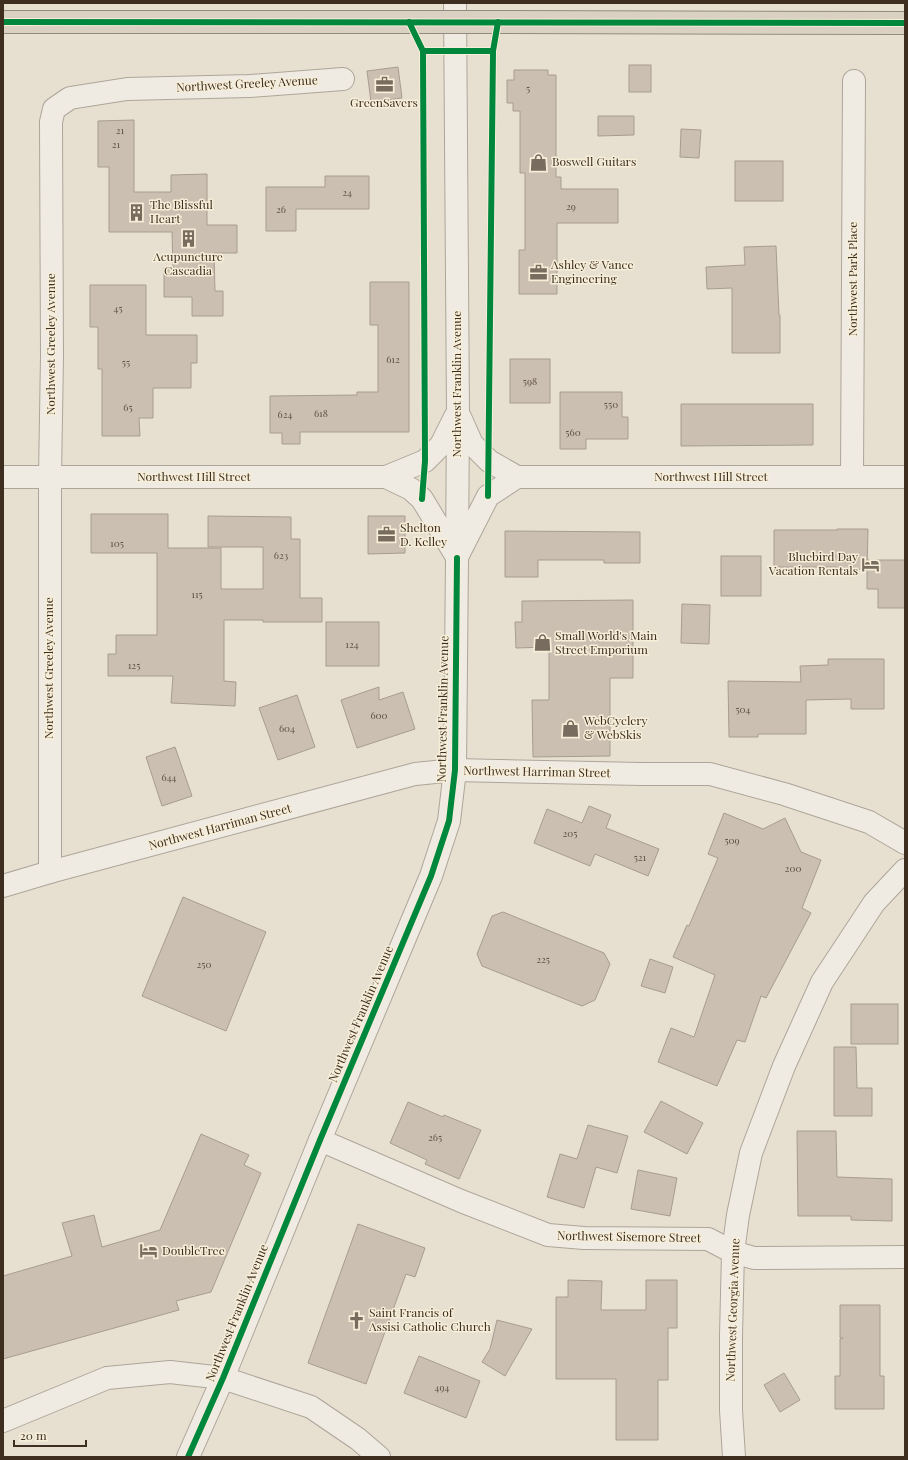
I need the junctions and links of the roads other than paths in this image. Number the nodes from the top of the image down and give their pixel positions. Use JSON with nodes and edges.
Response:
{"nodes":[{"id":1,"x":456,"y":3,"type":"edge"},
{"id":2,"x":3,"y":22,"type":"edge"},
{"id":3,"x":905,"y":23,"type":"edge"},
{"id":4,"x":343,"y":79,"type":"dead end"},
{"id":5,"x":854,"y":81,"type":"dead end"},
{"id":6,"x":458,"y":413,"type":"junction"},
{"id":7,"x":852,"y":476,"type":"junction"},
{"id":8,"x":3,"y":477,"type":"edge"},
{"id":9,"x":50,"y":477,"type":"junction"},
{"id":10,"x":386,"y":477,"type":"junction"},
{"id":11,"x":517,"y":477,"type":"junction"},
{"id":12,"x":905,"y":477,"type":"edge"},
{"id":13,"x":457,"y":558,"type":"junction"},
{"id":14,"x":455,"y":770,"type":"junction"},
{"id":15,"x":905,"y":842,"type":"edge"},
{"id":16,"x":905,"y":870,"type":"edge"},
{"id":17,"x":50,"y":872,"type":"junction"},
{"id":18,"x":3,"y":886,"type":"edge"},
{"id":19,"x":320,"y":1140,"type":"junction"},
{"id":20,"x":733,"y":1252,"type":"junction"},
{"id":21,"x":905,"y":1257,"type":"edge"},
{"id":22,"x":223,"y":1378,"type":"junction"},
{"id":23,"x":3,"y":1421,"type":"edge"},
{"id":24,"x":188,"y":1457,"type":"edge"},
{"id":25,"x":379,"y":1457,"type":"edge"},
{"id":26,"x":734,"y":1457,"type":"edge"}],
"edges":[{"from":1,"to":6,"type":"street","name":"Northwest Franklin Avenue"},
{"from":2,"to":3,"type":"highway","bridge":true},
{"from":4,"to":9,"type":"street","name":"Northwest Greeley Avenue"},
{"from":5,"to":7,"type":"street","name":"Northwest Park Place"},
{"from":6,"to":10,"type":"street","name":"Northwest Hill Street"},
{"from":6,"to":11,"type":"street","name":"Northwest Hill Street"},
{"from":6,"to":13,"type":"street","name":"Northwest Franklin Avenue"},
{"from":7,"to":11,"type":"street","name":"Northwest Hill Street"},
{"from":7,"to":12,"type":"street","name":"Northwest Hill Street"},
{"from":8,"to":9,"type":"street","name":"Northwest Hill Street"},
{"from":9,"to":10,"type":"street","name":"Northwest Hill Street"},
{"from":9,"to":17,"type":"street","name":"Northwest Greeley Avenue"},
{"from":10,"to":13,"type":"street","name":"Northwest Hill Street"},
{"from":11,"to":13,"type":"street"},
{"from":13,"to":14,"type":"street","name":"Northwest Franklin Avenue"},
{"from":14,"to":15,"type":"street","name":"Northwest Harriman Street"},
{"from":14,"to":17,"type":"street","name":"Northwest Harriman Street"},
{"from":14,"to":19,"type":"street","name":"Northwest Franklin Avenue"},
{"from":16,"to":20,"type":"street","name":"Northwest Georgia Avenue"},
{"from":17,"to":18,"type":"street","name":"Northwest Harriman Street"},
{"from":19,"to":20,"type":"street","name":"Northwest Sisemore Street"},
{"from":19,"to":22,"type":"street","name":"Northwest Franklin Avenue"},
{"from":20,"to":21,"type":"street","name":"Northwest Sisemore Street"},
{"from":20,"to":26,"type":"street","name":"Northwest Georgia Avenue"},
{"from":22,"to":23,"type":"street"},
{"from":22,"to":24,"type":"street","name":"Northwest Franklin Avenue"},
{"from":22,"to":25,"type":"street"}]}
